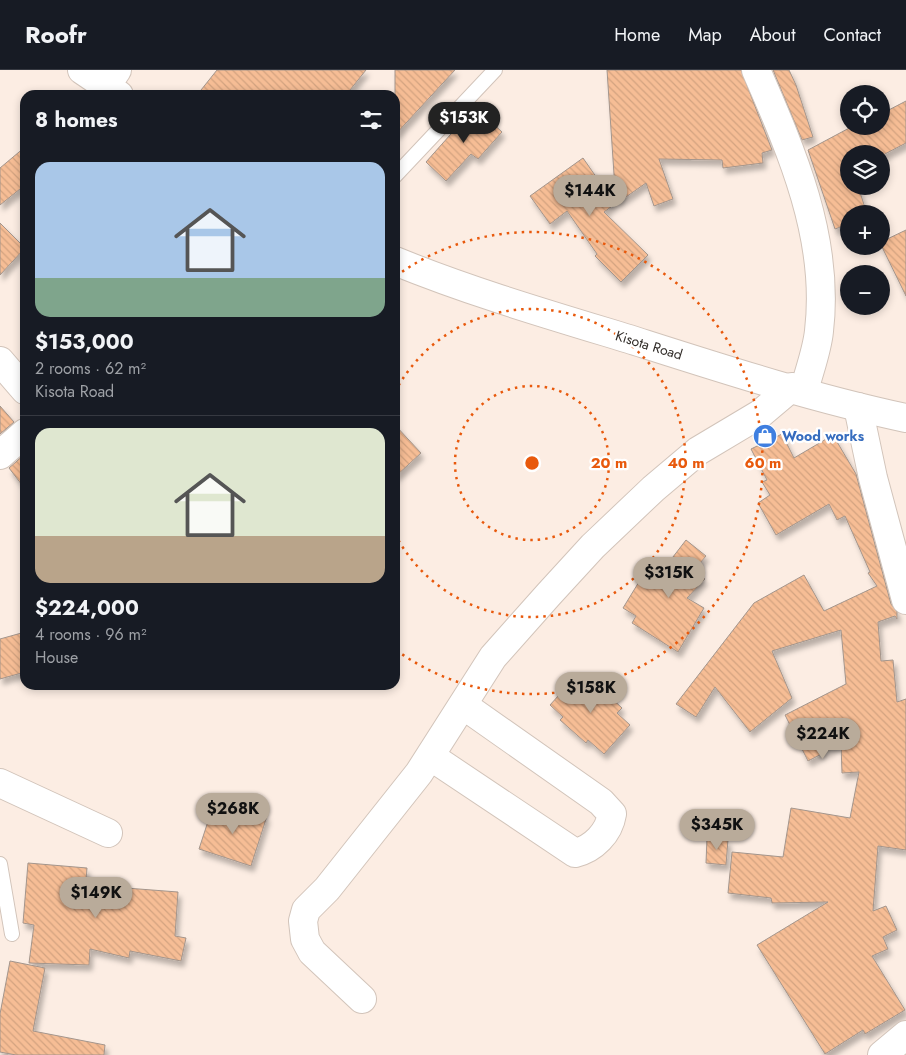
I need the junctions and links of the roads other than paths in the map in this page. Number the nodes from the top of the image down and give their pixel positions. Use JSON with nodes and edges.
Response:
{"nodes":[{"id":1,"x":82,"y":70,"type":"edge"},
{"id":2,"x":495,"y":70,"type":"edge"},
{"id":3,"x":756,"y":70,"type":"edge"},
{"id":4,"x":114,"y":84,"type":"edge"},
{"id":5,"x":400,"y":171,"type":"edge"},
{"id":6,"x":400,"y":262,"type":"edge"},
{"id":7,"x":0,"y":361,"type":"edge"},
{"id":8,"x":20,"y":384,"type":"edge"},
{"id":9,"x":798,"y":389,"type":"junction"},
{"id":10,"x":858,"y":408,"type":"junction"},
{"id":11,"x":906,"y":418,"type":"edge"},
{"id":12,"x":20,"y":437,"type":"edge"},
{"id":13,"x":0,"y":455,"type":"edge"},
{"id":14,"x":906,"y":600,"type":"edge"},
{"id":15,"x":463,"y":705,"type":"junction"},
{"id":16,"x":430,"y":756,"type":"junction"},
{"id":17,"x":0,"y":782,"type":"edge"},
{"id":18,"x":108,"y":833,"type":"dead end"},
{"id":19,"x":0,"y":864,"type":"edge"},
{"id":20,"x":12,"y":934,"type":"dead end"},
{"id":21,"x":362,"y":999,"type":"dead end"},
{"id":22,"x":906,"y":1035,"type":"edge"},
{"id":23,"x":882,"y":1055,"type":"edge"}],
"edges":[{"from":1,"to":4,"type":"street"},
{"from":2,"to":5,"type":"lane"},
{"from":3,"to":9,"type":"street"},
{"from":6,"to":9,"type":"street","name":"Kisota Road"},
{"from":7,"to":8,"type":"street"},
{"from":9,"to":10,"type":"street","name":"Kisota Road"},
{"from":9,"to":15,"type":"street"},
{"from":10,"to":11,"type":"street","name":"Kisota Road"},
{"from":10,"to":14,"type":"street"},
{"from":12,"to":13,"type":"street"},
{"from":15,"to":16,"type":"street"},
{"from":15,"to":16,"type":"street"},
{"from":16,"to":21,"type":"street"},
{"from":17,"to":18,"type":"street"},
{"from":19,"to":20,"type":"lane"},
{"from":22,"to":23,"type":"street"}]}
